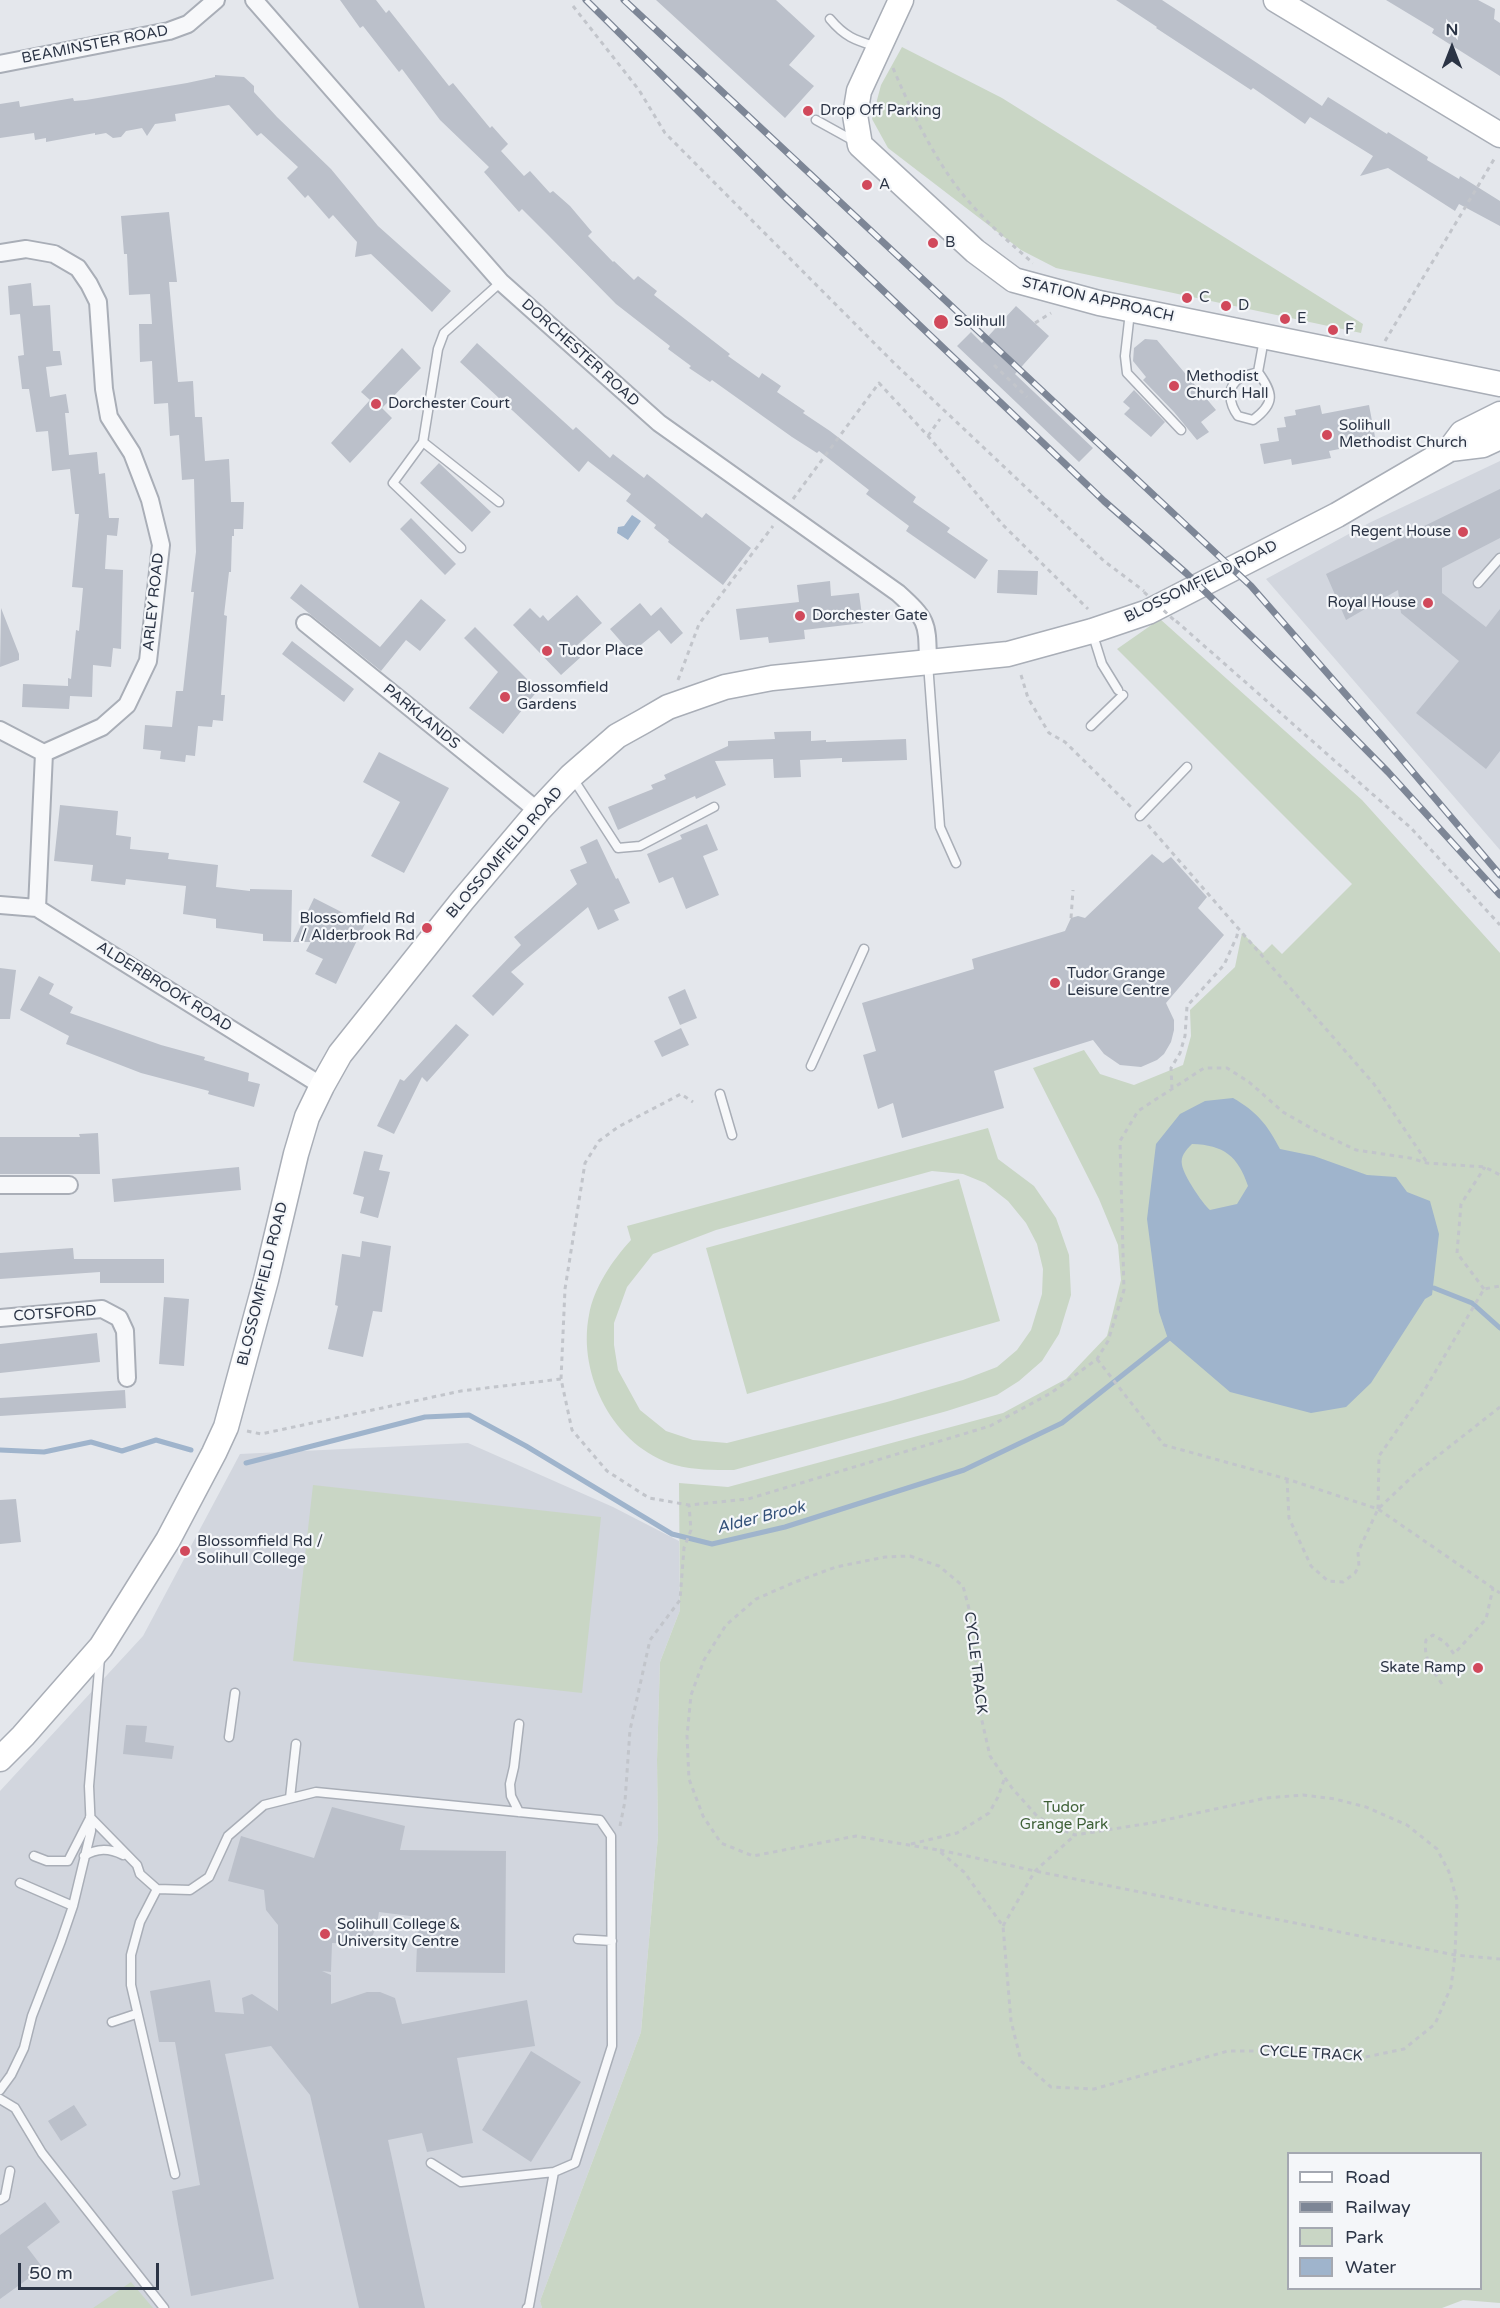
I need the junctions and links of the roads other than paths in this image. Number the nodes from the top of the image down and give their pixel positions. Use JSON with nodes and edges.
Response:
{"nodes":[{"id":1,"x":216,"y":0,"type":"edge"},
{"id":2,"x":254,"y":0,"type":"edge"},
{"id":3,"x":900,"y":0,"type":"edge"},
{"id":4,"x":1276,"y":0,"type":"edge"},
{"id":5,"x":830,"y":19,"type":"dead end"},
{"id":6,"x":880,"y":44,"type":"junction"},
{"id":7,"x":0,"y":64,"type":"edge"},
{"id":8,"x":816,"y":120,"type":"dead end"},
{"id":9,"x":1500,"y":135,"type":"edge"},
{"id":10,"x":860,"y":145,"type":"junction"},
{"id":11,"x":0,"y":253,"type":"edge"},
{"id":12,"x":501,"y":282,"type":"junction"},
{"id":13,"x":1131,"y":309,"type":"junction"},
{"id":14,"x":1265,"y":337,"type":"junction"},
{"id":15,"x":1258,"y":372,"type":"junction"},
{"id":16,"x":1500,"y":384,"type":"edge"},
{"id":17,"x":1500,"y":414,"type":"edge"},
{"id":18,"x":1181,"y":430,"type":"dead end"},
{"id":19,"x":1500,"y":437,"type":"edge"},
{"id":20,"x":423,"y":442,"type":"junction"},
{"id":21,"x":1450,"y":449,"type":"junction"},
{"id":22,"x":499,"y":502,"type":"dead end"},
{"id":23,"x":461,"y":548,"type":"dead end"},
{"id":24,"x":1500,"y":558,"type":"edge"},
{"id":25,"x":1478,"y":584,"type":"dead end"},
{"id":26,"x":1091,"y":621,"type":"junction"},
{"id":27,"x":305,"y":623,"type":"dead end"},
{"id":28,"x":928,"y":663,"type":"junction"},
{"id":29,"x":1091,"y":726,"type":"dead end"},
{"id":30,"x":0,"y":730,"type":"edge"},
{"id":31,"x":44,"y":753,"type":"junction"},
{"id":32,"x":1187,"y":767,"type":"dead end"},
{"id":33,"x":571,"y":776,"type":"junction"},
{"id":34,"x":714,"y":807,"type":"dead end"},
{"id":35,"x":538,"y":811,"type":"junction"},
{"id":36,"x":1142,"y":819,"type":"road end"},
{"id":37,"x":956,"y":863,"type":"dead end"},
{"id":38,"x":0,"y":905,"type":"edge"},
{"id":39,"x":37,"y":909,"type":"junction"},
{"id":40,"x":864,"y":949,"type":"dead end"},
{"id":41,"x":811,"y":1066,"type":"dead end"},
{"id":42,"x":322,"y":1086,"type":"junction"},
{"id":43,"x":720,"y":1094,"type":"dead end"},
{"id":44,"x":732,"y":1135,"type":"dead end"},
{"id":45,"x":0,"y":1185,"type":"edge"},
{"id":46,"x":69,"y":1185,"type":"dead end"},
{"id":47,"x":0,"y":1318,"type":"edge"},
{"id":48,"x":127,"y":1378,"type":"dead end"},
{"id":49,"x":101,"y":1647,"type":"junction"},
{"id":50,"x":235,"y":1693,"type":"dead end"},
{"id":51,"x":519,"y":1724,"type":"dead end"},
{"id":52,"x":229,"y":1737,"type":"dead end"},
{"id":53,"x":296,"y":1744,"type":"dead end"},
{"id":54,"x":0,"y":1759,"type":"edge"},
{"id":55,"x":290,"y":1798,"type":"junction"},
{"id":56,"x":519,"y":1812,"type":"junction"},
{"id":57,"x":90,"y":1817,"type":"junction"},
{"id":58,"x":34,"y":1856,"type":"dead end"},
{"id":59,"x":84,"y":1856,"type":"junction"},
{"id":60,"x":129,"y":1857,"type":"junction"},
{"id":61,"x":20,"y":1883,"type":"dead end"},
{"id":62,"x":157,"y":1889,"type":"junction"},
{"id":63,"x":73,"y":1906,"type":"junction"},
{"id":64,"x":578,"y":1939,"type":"dead end"},
{"id":65,"x":612,"y":1941,"type":"junction"},
{"id":66,"x":136,"y":2014,"type":"junction"},
{"id":67,"x":112,"y":2022,"type":"dead end"},
{"id":68,"x":0,"y":2090,"type":"edge"},
{"id":69,"x":0,"y":2099,"type":"edge"},
{"id":70,"x":431,"y":2163,"type":"dead end"},
{"id":71,"x":10,"y":2171,"type":"dead end"},
{"id":72,"x":554,"y":2172,"type":"junction"},
{"id":73,"x":175,"y":2174,"type":"dead end"},
{"id":74,"x":0,"y":2200,"type":"edge"},
{"id":75,"x":164,"y":2308,"type":"edge"},
{"id":76,"x":527,"y":2308,"type":"edge"}],
"edges":[{"from":1,"to":7,"type":"street","name":"BEAMINSTER ROAD"},
{"from":2,"to":12,"type":"street","name":"DORCHESTER ROAD"},
{"from":3,"to":6,"type":"main road"},
{"from":4,"to":9,"type":"main road"},
{"from":5,"to":6,"type":"lane"},
{"from":6,"to":10,"type":"main road"},
{"from":8,"to":10,"type":"lane"},
{"from":10,"to":13,"type":"main road","name":"STATION APPROACH"},
{"from":11,"to":31,"type":"street","name":"ARLEY ROAD"},
{"from":12,"to":20,"type":"lane"},
{"from":12,"to":28,"type":"street","name":"DORCHESTER ROAD"},
{"from":13,"to":14,"type":"main road","name":"STATION APPROACH"},
{"from":13,"to":18,"type":"lane"},
{"from":14,"to":15,"type":"lane"},
{"from":14,"to":16,"type":"main road","name":"STATION APPROACH"},
{"from":15,"to":15,"type":"lane"},
{"from":17,"to":21,"type":"main road","name":"BLOSSOMFIELD ROAD"},
{"from":19,"to":21,"type":"main road","name":"BLOSSOMFIELD ROAD"},
{"from":20,"to":22,"type":"lane"},
{"from":20,"to":23,"type":"lane"},
{"from":21,"to":26,"type":"main road","name":"BLOSSOMFIELD ROAD"},
{"from":24,"to":25,"type":"lane"},
{"from":26,"to":28,"type":"main road","name":"BLOSSOMFIELD ROAD"},
{"from":26,"to":29,"type":"lane"},
{"from":27,"to":35,"type":"street","name":"PARKLANDS"},
{"from":28,"to":33,"type":"main road","name":"BLOSSOMFIELD ROAD"},
{"from":28,"to":37,"type":"lane"},
{"from":30,"to":31,"type":"street"},
{"from":31,"to":39,"type":"street"},
{"from":32,"to":36,"type":"lane"},
{"from":33,"to":34,"type":"lane"},
{"from":33,"to":35,"type":"main road","name":"BLOSSOMFIELD ROAD"},
{"from":35,"to":42,"type":"main road","name":"BLOSSOMFIELD ROAD"},
{"from":38,"to":39,"type":"street","name":"ALDERBROOK ROAD"},
{"from":39,"to":42,"type":"street","name":"ALDERBROOK ROAD"},
{"from":40,"to":41,"type":"lane"},
{"from":42,"to":49,"type":"main road","name":"BLOSSOMFIELD ROAD"},
{"from":43,"to":44,"type":"lane"},
{"from":45,"to":46,"type":"street"},
{"from":47,"to":48,"type":"street","name":"COTSFORD"},
{"from":49,"to":54,"type":"main road","name":"BLOSSOMFIELD ROAD"},
{"from":49,"to":57,"type":"lane"},
{"from":50,"to":52,"type":"lane"},
{"from":51,"to":56,"type":"lane"},
{"from":53,"to":55,"type":"lane"},
{"from":55,"to":56,"type":"lane"},
{"from":55,"to":62,"type":"lane"},
{"from":56,"to":65,"type":"lane"},
{"from":57,"to":58,"type":"lane"},
{"from":57,"to":59,"type":"lane"},
{"from":57,"to":60,"type":"lane"},
{"from":59,"to":60,"type":"lane"},
{"from":59,"to":63,"type":"lane"},
{"from":60,"to":62,"type":"lane"},
{"from":61,"to":63,"type":"lane"},
{"from":62,"to":66,"type":"lane"},
{"from":63,"to":68,"type":"lane"},
{"from":64,"to":65,"type":"lane"},
{"from":65,"to":72,"type":"lane"},
{"from":66,"to":67,"type":"lane"},
{"from":66,"to":73,"type":"lane"},
{"from":69,"to":75,"type":"lane"},
{"from":70,"to":72,"type":"lane"},
{"from":71,"to":74,"type":"lane"},
{"from":72,"to":76,"type":"lane"}]}
